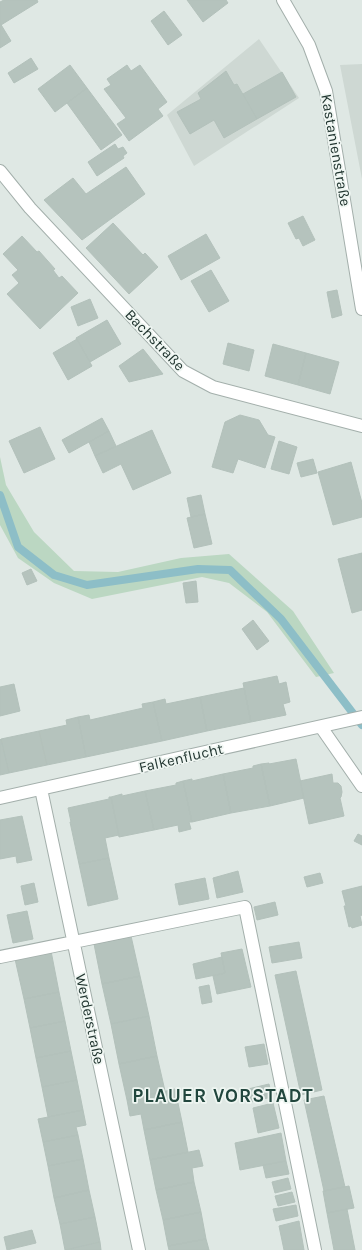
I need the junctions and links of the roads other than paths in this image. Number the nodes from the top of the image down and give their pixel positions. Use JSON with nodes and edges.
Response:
{"nodes":[{"id":1,"x":283,"y":0,"type":"edge"},
{"id":2,"x":0,"y":171,"type":"edge"},
{"id":3,"x":362,"y":309,"type":"edge"},
{"id":4,"x":362,"y":426,"type":"edge"},
{"id":5,"x":362,"y":717,"type":"edge"},
{"id":6,"x":321,"y":726,"type":"junction"},
{"id":7,"x":362,"y":786,"type":"edge"},
{"id":8,"x":41,"y":789,"type":"junction"},
{"id":9,"x":0,"y":798,"type":"edge"},
{"id":10,"x":73,"y":942,"type":"junction"},
{"id":11,"x":0,"y":957,"type":"edge"},
{"id":12,"x":139,"y":1250,"type":"edge"},
{"id":13,"x":315,"y":1250,"type":"edge"}],
"edges":[{"from":1,"to":3,"type":"street","name":"Kastanienstraße"},
{"from":2,"to":4,"type":"street","name":"Bachstraße"},
{"from":5,"to":6,"type":"street","name":"Falkenflucht"},
{"from":6,"to":7,"type":"street"},
{"from":6,"to":8,"type":"street","name":"Falkenflucht"},
{"from":8,"to":9,"type":"street","name":"Falkenflucht"},
{"from":8,"to":10,"type":"street","name":"Werderstraße"},
{"from":10,"to":11,"type":"street"},
{"from":10,"to":12,"type":"street","name":"Werderstraße"},
{"from":10,"to":13,"type":"street"}]}
